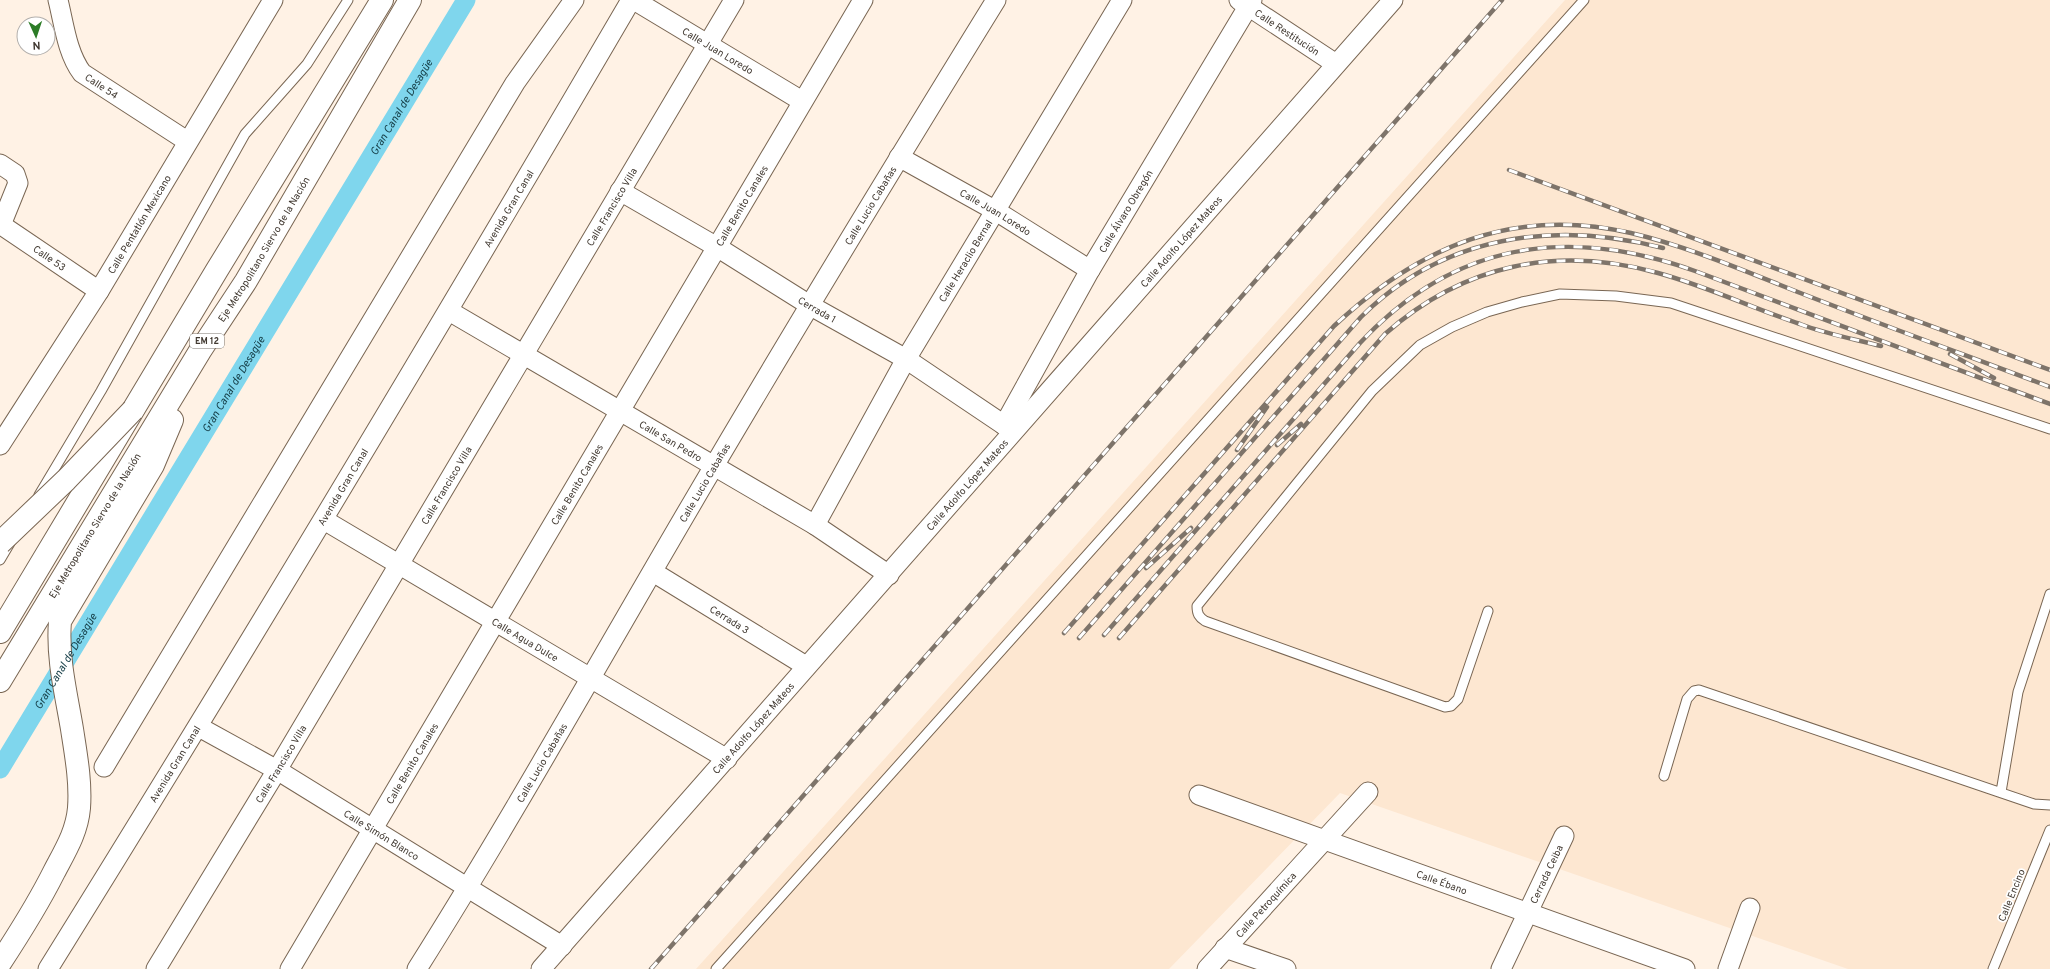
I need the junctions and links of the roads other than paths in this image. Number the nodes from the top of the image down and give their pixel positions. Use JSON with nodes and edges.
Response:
{"nodes":[{"id":1,"x":58,"y":0,"type":"edge"},
{"id":2,"x":272,"y":0,"type":"edge"},
{"id":3,"x":348,"y":0,"type":"edge"},
{"id":4,"x":382,"y":0,"type":"edge"},
{"id":5,"x":410,"y":0,"type":"edge"},
{"id":6,"x":574,"y":0,"type":"edge"},
{"id":7,"x":632,"y":0,"type":"edge"},
{"id":8,"x":734,"y":0,"type":"edge"},
{"id":9,"x":863,"y":0,"type":"edge"},
{"id":10,"x":996,"y":0,"type":"edge"},
{"id":11,"x":1122,"y":0,"type":"edge"},
{"id":12,"x":1393,"y":0,"type":"edge"},
{"id":13,"x":1584,"y":0,"type":"edge"},
{"id":14,"x":1246,"y":2,"type":"edge"},
{"id":15,"x":708,"y":43,"type":"junction"},
{"id":16,"x":1336,"y":64,"type":"junction"},
{"id":17,"x":802,"y":101,"type":"junction"},
{"id":18,"x":188,"y":141,"type":"junction"},
{"id":19,"x":899,"y":157,"type":"junction"},
{"id":20,"x":0,"y":164,"type":"edge"},
{"id":21,"x":620,"y":191,"type":"junction"},
{"id":22,"x":996,"y":211,"type":"junction"},
{"id":23,"x":0,"y":225,"type":"edge"},
{"id":24,"x":717,"y":247,"type":"junction"},
{"id":25,"x":1090,"y":270,"type":"junction"},
{"id":26,"x":99,"y":291,"type":"junction"},
{"id":27,"x":811,"y":306,"type":"junction"},
{"id":28,"x":449,"y":312,"type":"junction"},
{"id":29,"x":200,"y":351,"type":"junction"},
{"id":30,"x":524,"y":354,"type":"junction"},
{"id":31,"x":906,"y":359,"type":"junction"},
{"id":32,"x":133,"y":410,"type":"junction"},
{"id":33,"x":620,"y":412,"type":"junction"},
{"id":34,"x":1008,"y":428,"type":"junction"},
{"id":35,"x":2050,"y":429,"type":"edge"},
{"id":36,"x":0,"y":445,"type":"edge"},
{"id":37,"x":714,"y":466,"type":"junction"},
{"id":38,"x":324,"y":520,"type":"junction"},
{"id":39,"x":815,"y":525,"type":"junction"},
{"id":40,"x":0,"y":543,"type":"edge"},
{"id":41,"x":0,"y":560,"type":"edge"},
{"id":42,"x":399,"y":564,"type":"junction"},
{"id":43,"x":653,"y":572,"type":"junction"},
{"id":44,"x":889,"y":575,"type":"junction"},
{"id":45,"x":2050,"y":594,"type":"edge"},
{"id":46,"x":1488,"y":611,"type":"dead end"},
{"id":47,"x":497,"y":622,"type":"junction"},
{"id":48,"x":0,"y":632,"type":"edge"},
{"id":49,"x":806,"y":666,"type":"junction"},
{"id":50,"x":591,"y":678,"type":"junction"},
{"id":51,"x":0,"y":681,"type":"edge"},
{"id":52,"x":199,"y":727,"type":"junction"},
{"id":53,"x":727,"y":759,"type":"junction"},
{"id":54,"x":104,"y":766,"type":"dead end"},
{"id":55,"x":277,"y":770,"type":"junction"},
{"id":56,"x":1664,"y":776,"type":"dead end"},
{"id":57,"x":1368,"y":792,"type":"dead end"},
{"id":58,"x":2001,"y":792,"type":"junction"},
{"id":59,"x":1199,"y":795,"type":"dead end"},
{"id":60,"x":2050,"y":805,"type":"edge"},
{"id":61,"x":374,"y":830,"type":"junction"},
{"id":62,"x":2050,"y":830,"type":"edge"},
{"id":63,"x":1564,"y":836,"type":"dead end"},
{"id":64,"x":1324,"y":840,"type":"junction"},
{"id":65,"x":469,"y":887,"type":"junction"},
{"id":66,"x":1750,"y":908,"type":"dead end"},
{"id":67,"x":1527,"y":912,"type":"junction"},
{"id":68,"x":562,"y":946,"type":"junction"},
{"id":69,"x":1226,"y":948,"type":"junction"},
{"id":70,"x":0,"y":963,"type":"edge"},
{"id":71,"x":48,"y":969,"type":"edge"},
{"id":72,"x":156,"y":969,"type":"edge"},
{"id":73,"x":290,"y":969,"type":"edge"},
{"id":74,"x":417,"y":969,"type":"edge"},
{"id":75,"x":541,"y":969,"type":"edge"},
{"id":76,"x":716,"y":969,"type":"edge"},
{"id":77,"x":1207,"y":969,"type":"edge"},
{"id":78,"x":1286,"y":969,"type":"edge"},
{"id":79,"x":1501,"y":969,"type":"edge"},
{"id":80,"x":1685,"y":969,"type":"edge"},
{"id":81,"x":1728,"y":969,"type":"edge"},
{"id":82,"x":1993,"y":969,"type":"edge"}],
"edges":[{"from":1,"to":18,"type":"street","name":"Calle 54"},
{"from":2,"to":18,"type":"street","name":"Calle Pentatlón Mexicano"},
{"from":3,"to":41,"type":"lane"},
{"from":4,"to":32,"type":"highway","number":"EM 12"},
{"from":5,"to":29,"type":"highway","name":"Eje Metropolitano Siervo de la Nación","number":"EM 12"},
{"from":6,"to":54,"type":"street"},
{"from":7,"to":15,"type":"street","name":"Calle Juan Loredo"},
{"from":7,"to":28,"type":"street","name":"Avenida Gran Canal"},
{"from":8,"to":15,"type":"street","name":"Calle Francisco Villa"},
{"from":9,"to":17,"type":"street","name":"Calle Benito Canales"},
{"from":10,"to":19,"type":"street","name":"Calle Lucio Cabañas"},
{"from":11,"to":22,"type":"street","name":"Calle Heraclio Bernal"},
{"from":12,"to":16,"type":"street","name":"Calle Adolfo López Mateos"},
{"from":13,"to":76,"type":"lane"},
{"from":14,"to":16,"type":"street","name":"Calle Restitución"},
{"from":14,"to":25,"type":"street","name":"Calle Álvaro Obregón"},
{"from":15,"to":17,"type":"street","name":"Calle Juan Loredo"},
{"from":15,"to":21,"type":"street","name":"Calle Francisco Villa"},
{"from":16,"to":34,"type":"street","name":"Calle Adolfo López Mateos"},
{"from":17,"to":24,"type":"street","name":"Calle Benito Canales"},
{"from":18,"to":26,"type":"street","name":"Calle Pentatlón Mexicano"},
{"from":19,"to":22,"type":"street","name":"Calle Juan Loredo"},
{"from":19,"to":27,"type":"street","name":"Calle Lucio Cabañas"},
{"from":20,"to":23,"type":"street"},
{"from":21,"to":24,"type":"street","name":"Cerrada 1"},
{"from":21,"to":30,"type":"street","name":"Calle Francisco Villa"},
{"from":22,"to":25,"type":"street","name":"Calle Juan Loredo"},
{"from":22,"to":31,"type":"street","name":"Calle Heraclio Bernal"},
{"from":23,"to":26,"type":"street","name":"Calle 53"},
{"from":24,"to":27,"type":"street","name":"Cerrada 1"},
{"from":24,"to":33,"type":"street","name":"Calle Benito Canales"},
{"from":25,"to":34,"type":"street","name":"Calle Álvaro Obregón"},
{"from":26,"to":36,"type":"street","name":"Calle Pentatlón Mexicano"},
{"from":27,"to":31,"type":"street","name":"Cerrada 1"},
{"from":27,"to":37,"type":"street","name":"Calle Lucio Cabañas"},
{"from":28,"to":30,"type":"street","name":"Calle San Pedro"},
{"from":28,"to":38,"type":"street","name":"Avenida Gran Canal"},
{"from":29,"to":51,"type":"highway","name":"Eje Metropolitano Siervo de la Nación","number":"EM 12"},
{"from":29,"to":70,"type":"highway"},
{"from":30,"to":33,"type":"street","name":"Calle San Pedro"},
{"from":30,"to":42,"type":"street","name":"Calle Francisco Villa"},
{"from":31,"to":34,"type":"street","name":"Cerrada 1"},
{"from":31,"to":39,"type":"street","name":"Calle Heraclio Bernal"},
{"from":32,"to":40,"type":"highway","bridge":true},
{"from":32,"to":48,"type":"highway","number":"EM 12","bridge":true},
{"from":33,"to":37,"type":"street","name":"Calle San Pedro"},
{"from":33,"to":47,"type":"street","name":"Calle Benito Canales"},
{"from":34,"to":44,"type":"street","name":"Calle Adolfo López Mateos"},
{"from":35,"to":46,"type":"lane"},
{"from":37,"to":39,"type":"street","name":"Calle San Pedro"},
{"from":37,"to":43,"type":"street","name":"Calle Lucio Cabañas"},
{"from":38,"to":42,"type":"street","name":"Calle Agua Dulce"},
{"from":38,"to":52,"type":"street","name":"Avenida Gran Canal"},
{"from":39,"to":44,"type":"street","name":"Calle San Pedro"},
{"from":42,"to":47,"type":"street","name":"Calle Agua Dulce"},
{"from":42,"to":55,"type":"street","name":"Calle Francisco Villa"},
{"from":43,"to":49,"type":"street","name":"Cerrada 3"},
{"from":43,"to":50,"type":"street","name":"Calle Lucio Cabañas"},
{"from":44,"to":49,"type":"street","name":"Calle Adolfo López Mateos"},
{"from":45,"to":58,"type":"lane"},
{"from":47,"to":50,"type":"street","name":"Calle Agua Dulce"},
{"from":47,"to":61,"type":"street","name":"Calle Benito Canales"},
{"from":49,"to":53,"type":"street","name":"Calle Adolfo López Mateos"},
{"from":50,"to":53,"type":"street","name":"Calle Agua Dulce"},
{"from":50,"to":65,"type":"street","name":"Calle Lucio Cabañas"},
{"from":52,"to":55,"type":"street","name":"Calle Simón Blanco"},
{"from":52,"to":71,"type":"street","name":"Avenida Gran Canal"},
{"from":53,"to":68,"type":"street","name":"Calle Adolfo López Mateos"},
{"from":55,"to":61,"type":"street","name":"Calle Simón Blanco"},
{"from":55,"to":72,"type":"street","name":"Calle Francisco Villa"},
{"from":56,"to":58,"type":"lane"},
{"from":57,"to":64,"type":"street","name":"Calle Petroquímica"},
{"from":58,"to":60,"type":"lane"},
{"from":59,"to":64,"type":"street","name":"Calle Ébano"},
{"from":61,"to":65,"type":"street","name":"Calle Simón Blanco"},
{"from":61,"to":73,"type":"street","name":"Calle Benito Canales"},
{"from":62,"to":82,"type":"lane","name":"Calle Encino"},
{"from":63,"to":67,"type":"street","name":"Cerrada Ceiba"},
{"from":64,"to":67,"type":"street","name":"Calle Ébano"},
{"from":64,"to":69,"type":"street","name":"Calle Petroquímica"},
{"from":65,"to":68,"type":"street","name":"Calle Simón Blanco"},
{"from":65,"to":74,"type":"street","name":"Calle Lucio Cabañas"},
{"from":66,"to":81,"type":"street"},
{"from":67,"to":79,"type":"street","name":"Cerrada Ceiba"},
{"from":67,"to":80,"type":"street","name":"Calle Ébano"},
{"from":68,"to":75,"type":"street","name":"Calle Adolfo López Mateos"},
{"from":69,"to":77,"type":"street","name":"Calle Petroquímica"},
{"from":69,"to":78,"type":"street"}]}
